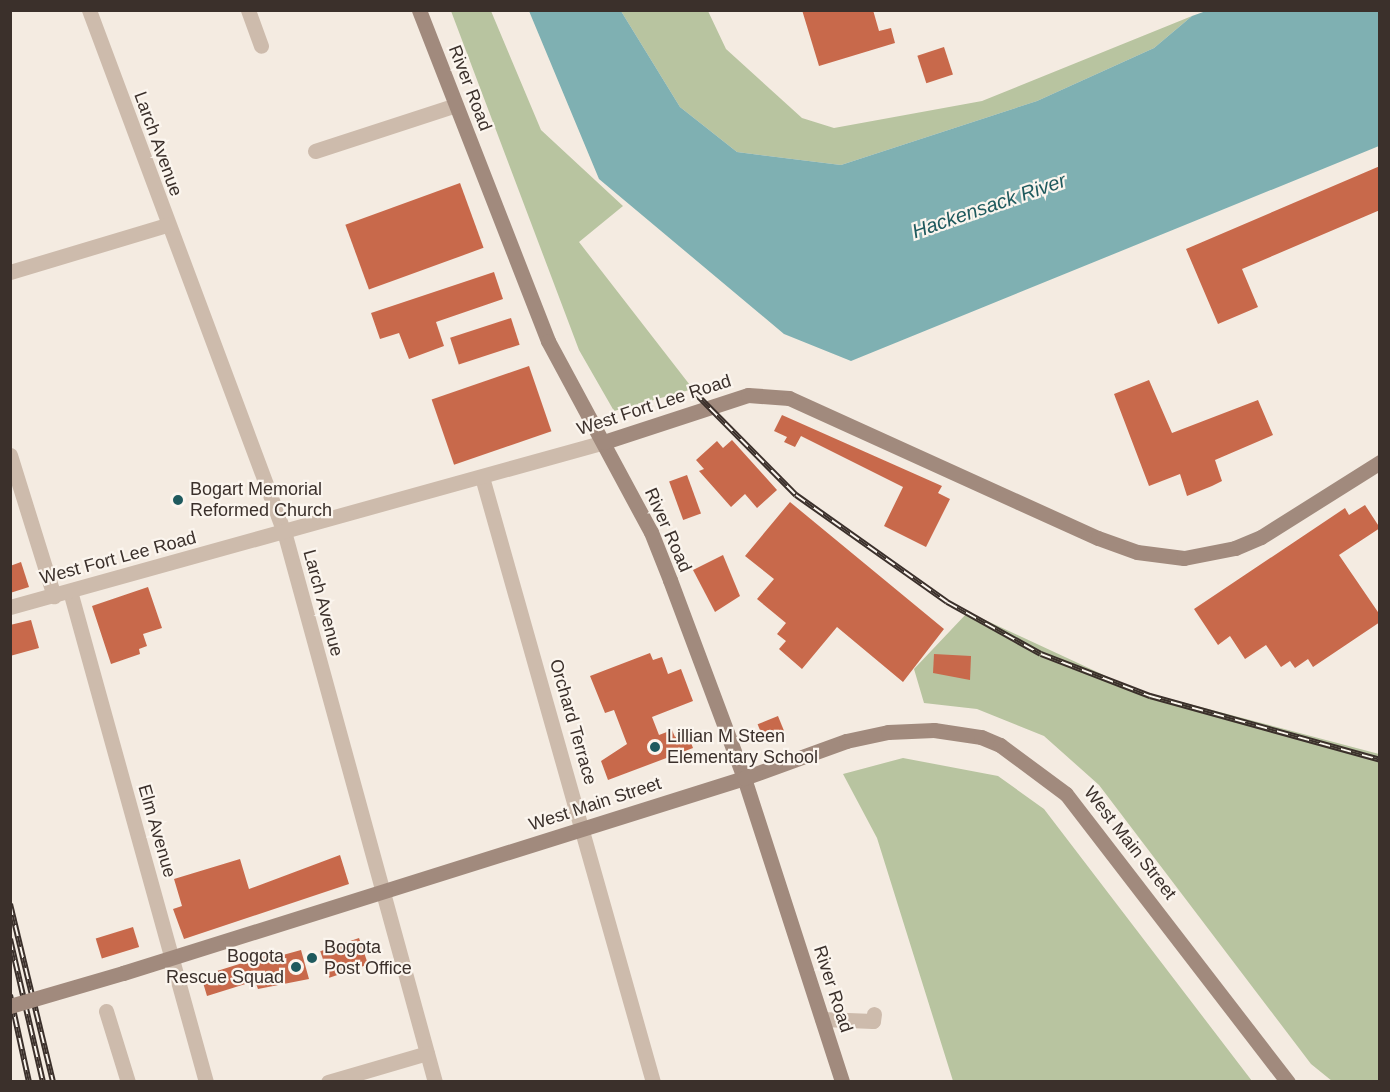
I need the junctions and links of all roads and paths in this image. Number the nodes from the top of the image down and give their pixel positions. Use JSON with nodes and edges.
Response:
{"nodes":[{"id":1,"x":89,"y":10,"type":"edge"},
{"id":2,"x":248,"y":10,"type":"edge"},
{"id":3,"x":419,"y":10,"type":"edge"},
{"id":4,"x":261,"y":46,"type":"dead end"},
{"id":5,"x":456,"y":105,"type":"junction"},
{"id":6,"x":315,"y":151,"type":"dead end"},
{"id":7,"x":167,"y":225,"type":"junction"},
{"id":8,"x":10,"y":272,"type":"edge"},
{"id":9,"x":604,"y":442,"type":"junction"},
{"id":10,"x":10,"y":454,"type":"edge"},
{"id":11,"x":1380,"y":462,"type":"edge"},
{"id":12,"x":482,"y":477,"type":"junction"},
{"id":13,"x":285,"y":535,"type":"junction"},
{"id":14,"x":70,"y":591,"type":"junction"},
{"id":15,"x":54,"y":596,"type":"junction"},
{"id":16,"x":10,"y":608,"type":"edge"},
{"id":17,"x":744,"y":778,"type":"junction"},
{"id":18,"x":584,"y":829,"type":"junction"},
{"id":19,"x":382,"y":892,"type":"junction"},
{"id":20,"x":172,"y":957,"type":"junction"},
{"id":21,"x":10,"y":1006,"type":"edge"},
{"id":22,"x":106,"y":1011,"type":"dead end"},
{"id":23,"x":874,"y":1014,"type":"dead end"},
{"id":24,"x":822,"y":1018,"type":"junction"},
{"id":25,"x":427,"y":1053,"type":"junction"},
{"id":26,"x":128,"y":1082,"type":"edge"},
{"id":27,"x":206,"y":1082,"type":"edge"},
{"id":28,"x":328,"y":1082,"type":"edge"},
{"id":29,"x":435,"y":1082,"type":"edge"},
{"id":30,"x":653,"y":1082,"type":"edge"},
{"id":31,"x":842,"y":1082,"type":"edge"},
{"id":32,"x":1288,"y":1082,"type":"edge"}],
"edges":[{"from":1,"to":7,"type":"street","name":"Larch Avenue"},
{"from":2,"to":4,"type":"street"},
{"from":3,"to":5,"type":"main road","name":"River Road"},
{"from":5,"to":6,"type":"street"},
{"from":5,"to":9,"type":"main road","name":"River Road"},
{"from":7,"to":8,"type":"street"},
{"from":7,"to":13,"type":"street","name":"Larch Avenue"},
{"from":9,"to":11,"type":"main road","name":"West Fort Lee Road"},
{"from":9,"to":12,"type":"street","name":"West Fort Lee Road"},
{"from":9,"to":17,"type":"main road","name":"River Road"},
{"from":10,"to":15,"type":"street"},
{"from":12,"to":13,"type":"street","name":"West Fort Lee Road"},
{"from":12,"to":18,"type":"street","name":"Orchard Terrace"},
{"from":13,"to":14,"type":"street","name":"West Fort Lee Road"},
{"from":13,"to":19,"type":"street","name":"Larch Avenue"},
{"from":14,"to":15,"type":"street","name":"West Fort Lee Road"},
{"from":14,"to":20,"type":"street","name":"Elm Avenue"},
{"from":15,"to":16,"type":"street","name":"West Fort Lee Road"},
{"from":17,"to":18,"type":"main road","name":"West Main Street"},
{"from":17,"to":24,"type":"main road","name":"River Road"},
{"from":17,"to":32,"type":"main road","name":"West Main Street"},
{"from":18,"to":19,"type":"main road","name":"West Main Street"},
{"from":18,"to":30,"type":"street","name":"Orchard Terrace"},
{"from":19,"to":20,"type":"main road","name":"West Main Street"},
{"from":19,"to":25,"type":"street","name":"Larch Avenue"},
{"from":20,"to":21,"type":"main road","name":"West Main Street","bridge":true},
{"from":20,"to":27,"type":"street","name":"Elm Avenue"},
{"from":22,"to":26,"type":"street"},
{"from":23,"to":24,"type":"street"},
{"from":24,"to":31,"type":"main road","name":"River Road"},
{"from":25,"to":28,"type":"street"},
{"from":25,"to":29,"type":"street","name":"Larch Avenue"}]}
